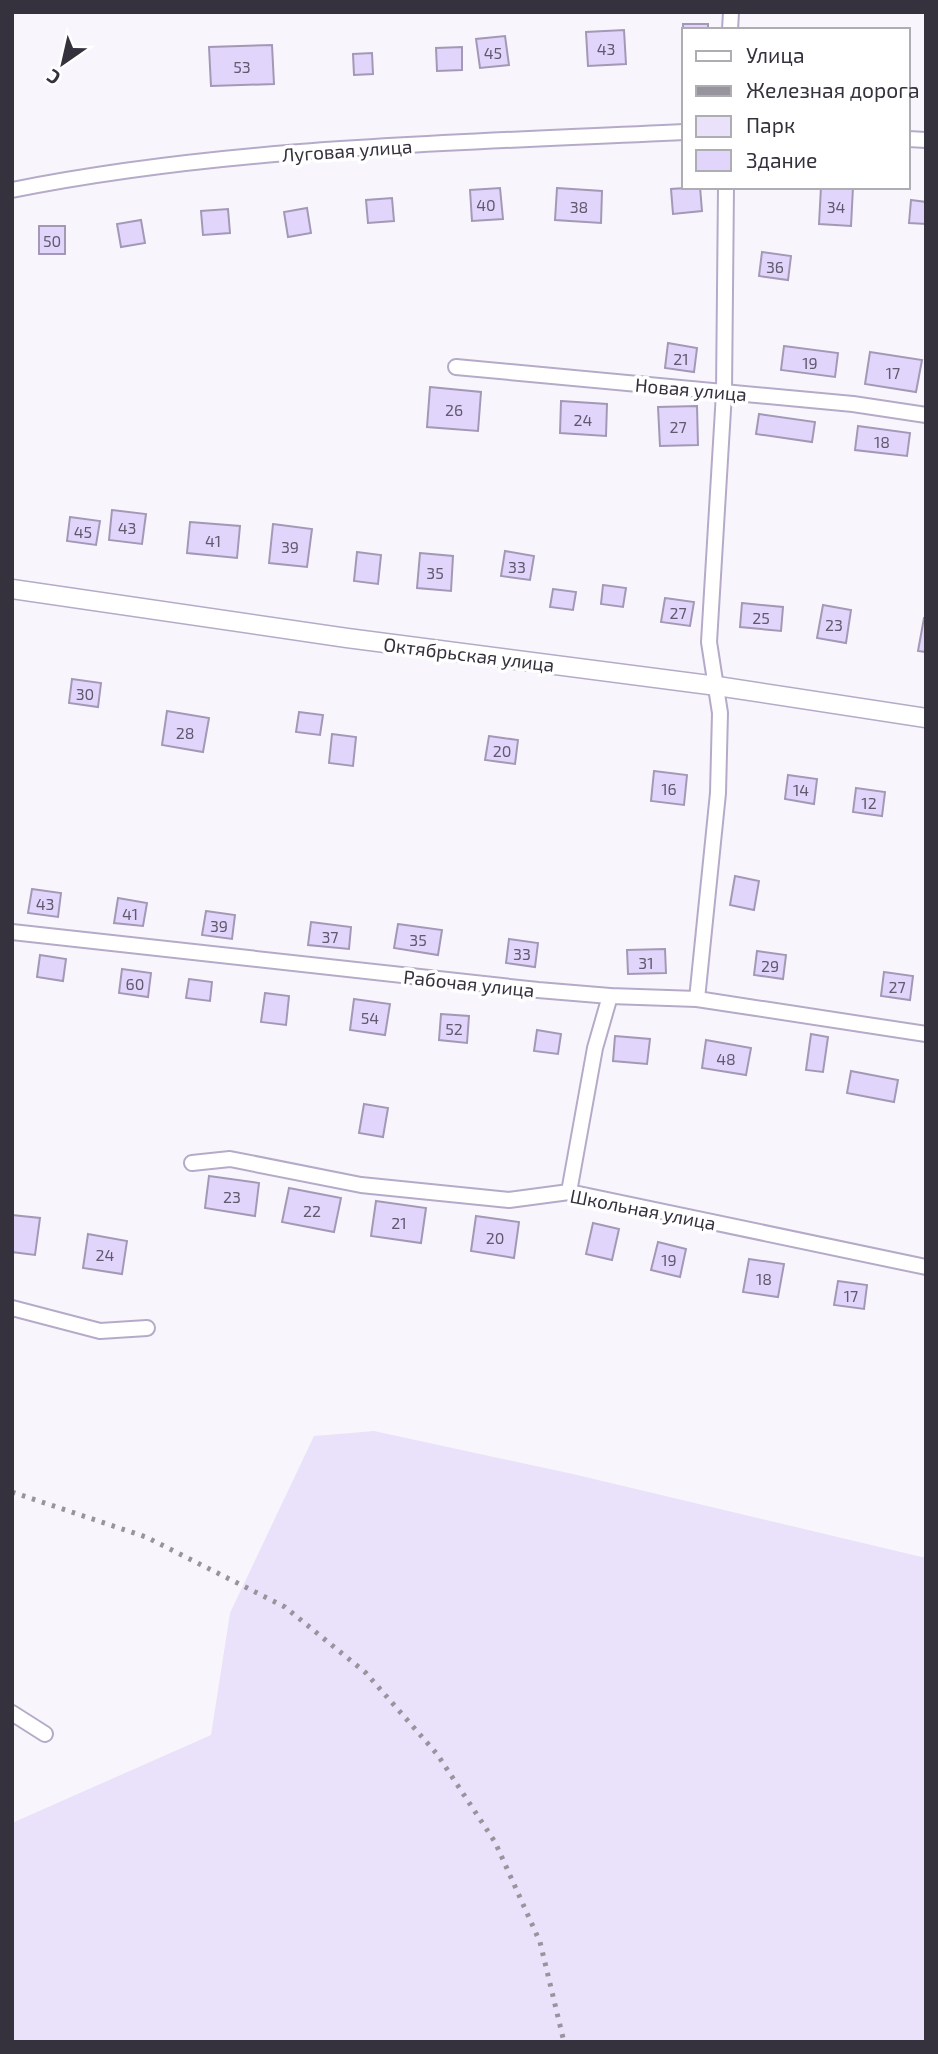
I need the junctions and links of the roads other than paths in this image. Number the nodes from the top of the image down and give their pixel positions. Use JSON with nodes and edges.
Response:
{"nodes":[{"id":1,"x":682,"y":132,"type":"edge"},
{"id":2,"x":726,"y":189,"type":"edge"},
{"id":3,"x":12,"y":190,"type":"edge"},
{"id":4,"x":456,"y":367,"type":"dead end"},
{"id":5,"x":724,"y":393,"type":"junction"},
{"id":6,"x":926,"y":415,"type":"edge"},
{"id":7,"x":12,"y":589,"type":"edge"},
{"id":8,"x":717,"y":686,"type":"junction"},
{"id":9,"x":926,"y":718,"type":"edge"},
{"id":10,"x":12,"y":932,"type":"edge"},
{"id":11,"x":610,"y":996,"type":"junction"},
{"id":12,"x":697,"y":999,"type":"junction"},
{"id":13,"x":926,"y":1034,"type":"edge"},
{"id":14,"x":192,"y":1163,"type":"dead end"},
{"id":15,"x":569,"y":1192,"type":"junction"},
{"id":16,"x":926,"y":1267,"type":"edge"},
{"id":17,"x":12,"y":1308,"type":"edge"},
{"id":18,"x":147,"y":1328,"type":"dead end"},
{"id":19,"x":12,"y":1713,"type":"edge"},
{"id":20,"x":45,"y":1734,"type":"dead end"}],
"edges":[{"from":1,"to":3,"type":"street","name":"Луговая улица"},
{"from":2,"to":5,"type":"street"},
{"from":4,"to":5,"type":"street","name":"Новая улица"},
{"from":5,"to":6,"type":"street","name":"Новая улица"},
{"from":5,"to":8,"type":"street"},
{"from":7,"to":8,"type":"street","name":"Октябрьская улица"},
{"from":8,"to":9,"type":"street","name":"Октябрьская улица"},
{"from":8,"to":12,"type":"street"},
{"from":10,"to":11,"type":"street","name":"Рабочая улица"},
{"from":11,"to":12,"type":"street","name":"Рабочая улица"},
{"from":11,"to":15,"type":"street"},
{"from":12,"to":13,"type":"street","name":"Рабочая улица"},
{"from":14,"to":15,"type":"street","name":"Школьная улица"},
{"from":15,"to":16,"type":"street","name":"Школьная улица"},
{"from":17,"to":18,"type":"street"},
{"from":19,"to":20,"type":"street"}]}
